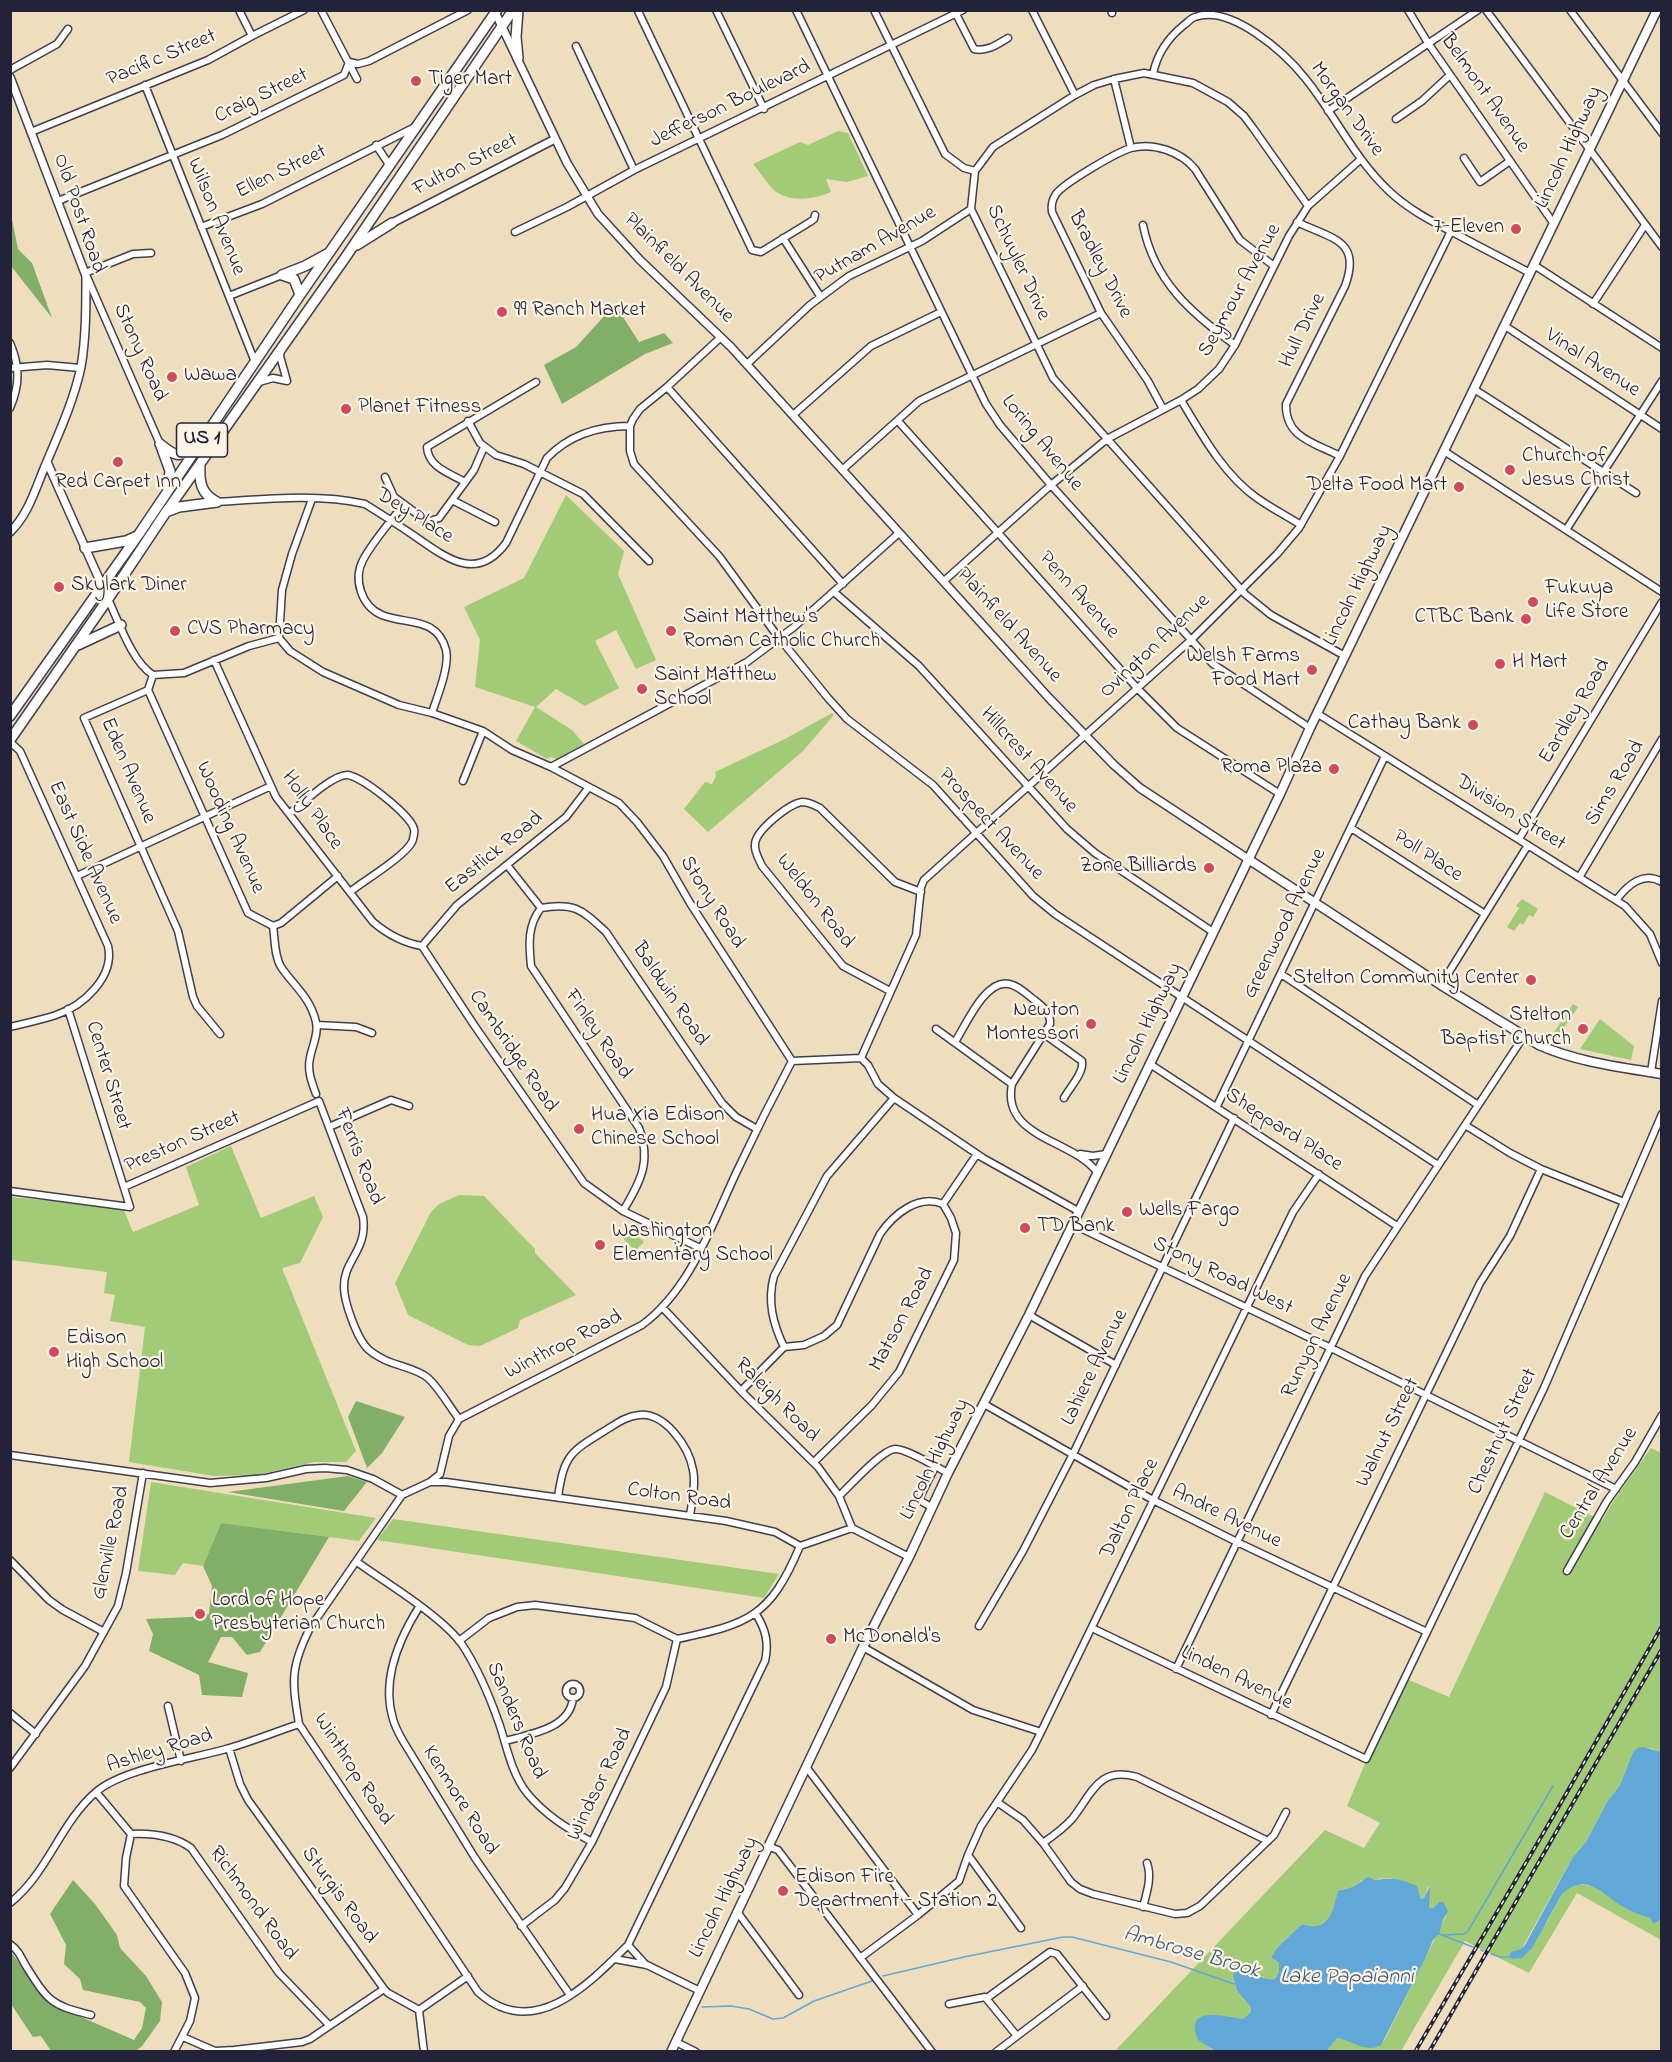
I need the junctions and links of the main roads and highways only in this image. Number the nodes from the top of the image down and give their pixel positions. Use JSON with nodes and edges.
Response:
{"nodes":[{"id":1,"x":513,"y":10,"type":"edge"},
{"id":2,"x":518,"y":10,"type":"edge"},
{"id":3,"x":496,"y":11,"type":"edge"},
{"id":4,"x":1657,"y":11,"type":"edge"},
{"id":5,"x":518,"y":58,"type":"road end"},
{"id":6,"x":378,"y":209,"type":"junction"},
{"id":7,"x":342,"y":235,"type":"junction"},
{"id":8,"x":345,"y":258,"type":"junction"},
{"id":9,"x":300,"y":295,"type":"junction"},
{"id":10,"x":212,"y":426,"type":"junction"},
{"id":11,"x":200,"y":464,"type":"junction"},
{"id":12,"x":168,"y":491,"type":"junction"},
{"id":13,"x":166,"y":512,"type":"junction"},
{"id":14,"x":139,"y":534,"type":"junction"},
{"id":15,"x":85,"y":548,"type":"road end"},
{"id":16,"x":121,"y":625,"type":"road end"},
{"id":17,"x":75,"y":646,"type":"junction"},
{"id":18,"x":10,"y":716,"type":"edge"},
{"id":19,"x":10,"y":741,"type":"edge"},
{"id":20,"x":1248,"y":859,"type":"junction"},
{"id":21,"x":1662,"y":1074,"type":"edge"},
{"id":22,"x":672,"y":2051,"type":"edge"}],
"edges":[{"from":1,"to":6,"type":"highway","number":"US 1"},
{"from":2,"to":5,"type":"highway"},
{"from":3,"to":7,"type":"highway","number":"US 1"},
{"from":4,"to":20,"type":"main road","name":"Lincoln Highway"},
{"from":6,"to":8,"type":"highway","number":"US 1"},
{"from":6,"to":8,"type":"highway"},
{"from":7,"to":9,"type":"highway","number":"US 1"},
{"from":7,"to":9,"type":"highway"},
{"from":8,"to":11,"type":"highway","number":"US 1"},
{"from":9,"to":10,"type":"highway","number":"US 1"},
{"from":10,"to":12,"type":"highway","number":"US 1"},
{"from":10,"to":12,"type":"highway"},
{"from":11,"to":13,"type":"highway","number":"US 1"},
{"from":11,"to":13,"type":"highway"},
{"from":12,"to":14,"type":"highway","number":"US 1"},
{"from":13,"to":17,"type":"highway","number":"US 1"},
{"from":14,"to":15,"type":"highway"},
{"from":14,"to":18,"type":"highway","number":"US 1"},
{"from":16,"to":17,"type":"highway"},
{"from":17,"to":19,"type":"highway","number":"US 1"},
{"from":20,"to":21,"type":"main road","name":"Plainfield Avenue"},
{"from":20,"to":22,"type":"main road","name":"Lincoln Highway"}]}
